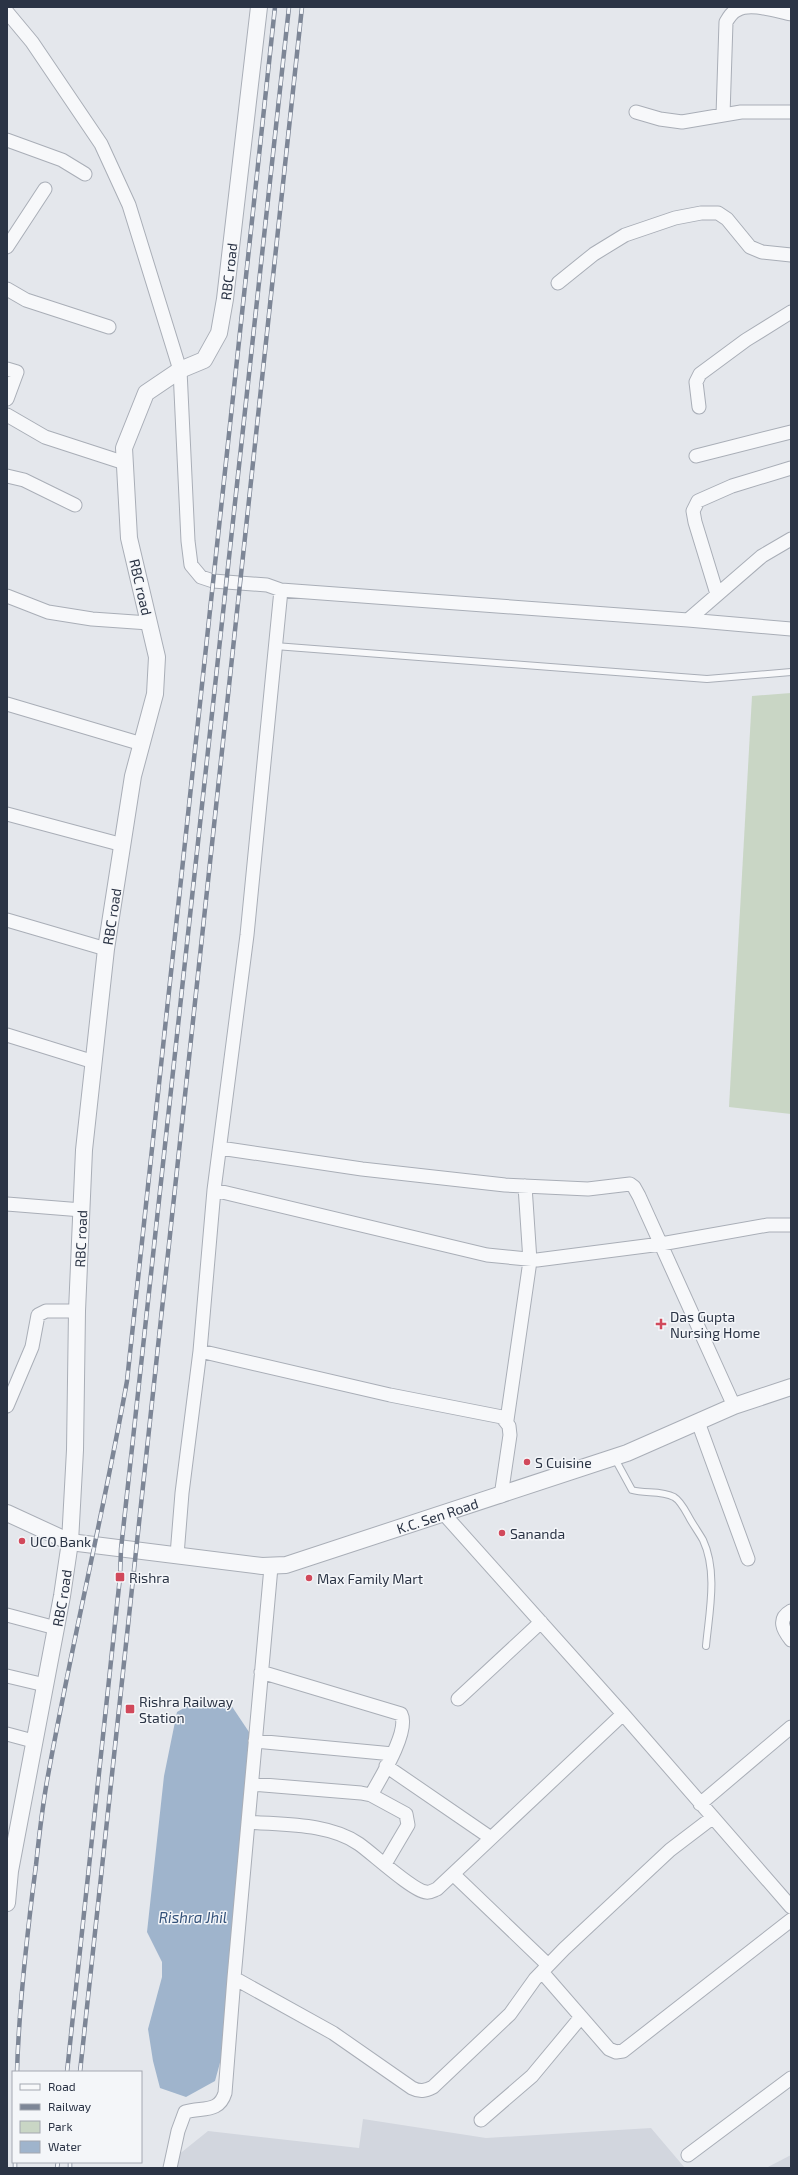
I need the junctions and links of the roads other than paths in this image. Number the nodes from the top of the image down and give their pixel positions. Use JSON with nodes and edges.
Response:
{"nodes":[{"id":1,"x":259,"y":7,"type":"edge"},
{"id":2,"x":7,"y":12,"type":"edge"},
{"id":3,"x":791,"y":14,"type":"edge"},
{"id":4,"x":636,"y":112,"type":"dead end"},
{"id":5,"x":791,"y":112,"type":"edge"},
{"id":6,"x":722,"y":115,"type":"junction"},
{"id":7,"x":7,"y":140,"type":"edge"},
{"id":8,"x":85,"y":174,"type":"dead end"},
{"id":9,"x":45,"y":189,"type":"dead end"},
{"id":10,"x":7,"y":246,"type":"edge"},
{"id":11,"x":791,"y":255,"type":"edge"},
{"id":12,"x":558,"y":283,"type":"dead end"},
{"id":13,"x":7,"y":289,"type":"edge"},
{"id":14,"x":791,"y":312,"type":"edge"},
{"id":15,"x":109,"y":327,"type":"dead end"},
{"id":16,"x":7,"y":369,"type":"edge"},
{"id":17,"x":180,"y":370,"type":"junction"},
{"id":18,"x":7,"y":399,"type":"edge"},
{"id":19,"x":699,"y":407,"type":"dead end"},
{"id":20,"x":7,"y":415,"type":"edge"},
{"id":21,"x":791,"y":432,"type":"edge"},
{"id":22,"x":696,"y":456,"type":"dead end"},
{"id":23,"x":125,"y":463,"type":"junction"},
{"id":24,"x":791,"y":468,"type":"edge"},
{"id":25,"x":7,"y":476,"type":"edge"},
{"id":26,"x":76,"y":505,"type":"dead end"},
{"id":27,"x":791,"y":539,"type":"edge"},
{"id":28,"x":281,"y":590,"type":"junction"},
{"id":29,"x":717,"y":594,"type":"junction"},
{"id":30,"x":7,"y":596,"type":"edge"},
{"id":31,"x":688,"y":620,"type":"junction"},
{"id":32,"x":149,"y":624,"type":"junction"},
{"id":33,"x":791,"y":629,"type":"edge"},
{"id":34,"x":275,"y":646,"type":"junction"},
{"id":35,"x":791,"y":672,"type":"edge"},
{"id":36,"x":7,"y":704,"type":"edge"},
{"id":37,"x":142,"y":744,"type":"junction"},
{"id":38,"x":7,"y":814,"type":"edge"},
{"id":39,"x":123,"y":846,"type":"junction"},
{"id":40,"x":7,"y":920,"type":"edge"},
{"id":41,"x":106,"y":949,"type":"junction"},
{"id":42,"x":7,"y":1035,"type":"edge"},
{"id":43,"x":94,"y":1062,"type":"junction"},
{"id":44,"x":220,"y":1148,"type":"junction"},
{"id":45,"x":525,"y":1186,"type":"junction"},
{"id":46,"x":214,"y":1190,"type":"junction"},
{"id":47,"x":7,"y":1204,"type":"edge"},
{"id":48,"x":82,"y":1210,"type":"junction"},
{"id":49,"x":791,"y":1225,"type":"edge"},
{"id":50,"x":661,"y":1244,"type":"junction"},
{"id":51,"x":530,"y":1261,"type":"junction"},
{"id":52,"x":77,"y":1311,"type":"junction"},
{"id":53,"x":200,"y":1351,"type":"junction"},
{"id":54,"x":791,"y":1386,"type":"edge"},
{"id":55,"x":7,"y":1406,"type":"edge"},
{"id":56,"x":734,"y":1406,"type":"junction"},
{"id":57,"x":507,"y":1420,"type":"junction"},
{"id":58,"x":698,"y":1422,"type":"junction"},
{"id":59,"x":614,"y":1458,"type":"junction"},
{"id":60,"x":501,"y":1496,"type":"junction"},
{"id":61,"x":7,"y":1513,"type":"edge"},
{"id":62,"x":444,"y":1514,"type":"junction"},
{"id":63,"x":70,"y":1542,"type":"junction"},
{"id":64,"x":177,"y":1555,"type":"junction"},
{"id":65,"x":748,"y":1558,"type":"dead end"},
{"id":66,"x":270,"y":1567,"type":"junction"},
{"id":67,"x":791,"y":1611,"type":"edge"},
{"id":68,"x":7,"y":1615,"type":"edge"},
{"id":69,"x":541,"y":1622,"type":"junction"},
{"id":70,"x":56,"y":1628,"type":"junction"},
{"id":71,"x":791,"y":1640,"type":"edge"},
{"id":72,"x":706,"y":1646,"type":"dead end"},
{"id":73,"x":261,"y":1672,"type":"junction"},
{"id":74,"x":7,"y":1676,"type":"edge"},
{"id":75,"x":45,"y":1685,"type":"junction"},
{"id":76,"x":458,"y":1700,"type":"dead end"},
{"id":77,"x":623,"y":1714,"type":"junction"},
{"id":78,"x":791,"y":1727,"type":"edge"},
{"id":79,"x":7,"y":1734,"type":"edge"},
{"id":80,"x":33,"y":1741,"type":"junction"},
{"id":81,"x":255,"y":1741,"type":"junction"},
{"id":82,"x":393,"y":1754,"type":"junction"},
{"id":83,"x":386,"y":1766,"type":"junction"},
{"id":84,"x":252,"y":1784,"type":"junction"},
{"id":85,"x":371,"y":1795,"type":"junction"},
{"id":86,"x":700,"y":1804,"type":"junction"},
{"id":87,"x":712,"y":1818,"type":"junction"},
{"id":88,"x":248,"y":1822,"type":"junction"},
{"id":89,"x":491,"y":1838,"type":"junction"},
{"id":90,"x":386,"y":1864,"type":"junction"},
{"id":91,"x":9,"y":1871,"type":"edge"},
{"id":92,"x":453,"y":1874,"type":"junction"},
{"id":93,"x":7,"y":1903,"type":"edge"},
{"id":94,"x":791,"y":1907,"type":"edge"},
{"id":95,"x":791,"y":1920,"type":"edge"},
{"id":96,"x":545,"y":1968,"type":"junction"},
{"id":97,"x":234,"y":1978,"type":"junction"},
{"id":98,"x":581,"y":2017,"type":"junction"},
{"id":99,"x":791,"y":2078,"type":"edge"},
{"id":100,"x":481,"y":2120,"type":"dead end"},
{"id":101,"x":688,"y":2155,"type":"dead end"},
{"id":102,"x":170,"y":2168,"type":"edge"}],
"edges":[{"from":1,"to":17,"type":"street","name":"RBC road"},
{"from":2,"to":17,"type":"street"},
{"from":3,"to":6,"type":"street"},
{"from":4,"to":6,"type":"street"},
{"from":5,"to":6,"type":"street"},
{"from":7,"to":8,"type":"street"},
{"from":9,"to":10,"type":"street"},
{"from":11,"to":12,"type":"street"},
{"from":13,"to":15,"type":"street"},
{"from":14,"to":19,"type":"street"},
{"from":16,"to":18,"type":"street"},
{"from":17,"to":23,"type":"street","name":"RBC road"},
{"from":17,"to":28,"type":"street"},
{"from":20,"to":23,"type":"street"},
{"from":21,"to":22,"type":"street"},
{"from":23,"to":32,"type":"street","name":"RBC road"},
{"from":24,"to":29,"type":"street"},
{"from":25,"to":26,"type":"street"},
{"from":27,"to":29,"type":"street"},
{"from":28,"to":31,"type":"street"},
{"from":28,"to":34,"type":"street"},
{"from":29,"to":31,"type":"street"},
{"from":30,"to":32,"type":"street"},
{"from":31,"to":33,"type":"street"},
{"from":32,"to":37,"type":"street","name":"RBC road"},
{"from":34,"to":35,"type":"lane"},
{"from":34,"to":44,"type":"street"},
{"from":36,"to":37,"type":"street"},
{"from":37,"to":39,"type":"street","name":"RBC road"},
{"from":38,"to":39,"type":"street"},
{"from":39,"to":41,"type":"street","name":"RBC road"},
{"from":40,"to":41,"type":"street"},
{"from":41,"to":43,"type":"street","name":"RBC road"},
{"from":42,"to":43,"type":"street"},
{"from":43,"to":48,"type":"street","name":"RBC road"},
{"from":44,"to":45,"type":"street"},
{"from":44,"to":46,"type":"street"},
{"from":45,"to":50,"type":"street"},
{"from":45,"to":51,"type":"street"},
{"from":46,"to":51,"type":"street"},
{"from":46,"to":53,"type":"street"},
{"from":47,"to":48,"type":"street"},
{"from":48,"to":52,"type":"street","name":"RBC road"},
{"from":49,"to":50,"type":"street"},
{"from":50,"to":51,"type":"street"},
{"from":50,"to":56,"type":"street"},
{"from":51,"to":57,"type":"street"},
{"from":52,"to":55,"type":"street"},
{"from":52,"to":63,"type":"street","name":"RBC road"},
{"from":53,"to":57,"type":"street"},
{"from":53,"to":64,"type":"street"},
{"from":54,"to":56,"type":"street","name":"K.C. Sen Road"},
{"from":56,"to":58,"type":"street","name":"K.C. Sen Road"},
{"from":57,"to":60,"type":"street"},
{"from":58,"to":59,"type":"street","name":"K.C. Sen Road"},
{"from":58,"to":65,"type":"street"},
{"from":59,"to":60,"type":"street","name":"K.C. Sen Road"},
{"from":59,"to":72,"type":"lane"},
{"from":60,"to":62,"type":"street","name":"K.C. Sen Road"},
{"from":61,"to":63,"type":"street","name":"K.C. Sen Road"},
{"from":62,"to":66,"type":"street","name":"K.C. Sen Road"},
{"from":62,"to":69,"type":"street"},
{"from":63,"to":64,"type":"street","name":"K.C. Sen Road"},
{"from":63,"to":70,"type":"street","name":"RBC road"},
{"from":64,"to":66,"type":"street","name":"K.C. Sen Road"},
{"from":66,"to":73,"type":"street"},
{"from":67,"to":71,"type":"street"},
{"from":68,"to":70,"type":"street"},
{"from":69,"to":76,"type":"street"},
{"from":69,"to":77,"type":"street"},
{"from":70,"to":75,"type":"street","name":"RBC road"},
{"from":73,"to":81,"type":"street"},
{"from":73,"to":82,"type":"street"},
{"from":74,"to":75,"type":"street"},
{"from":75,"to":80,"type":"street","name":"RBC road"},
{"from":77,"to":86,"type":"street"},
{"from":77,"to":89,"type":"street"},
{"from":78,"to":86,"type":"street"},
{"from":79,"to":80,"type":"street"},
{"from":80,"to":91,"type":"street","name":"RBC road"},
{"from":81,"to":82,"type":"street"},
{"from":81,"to":84,"type":"street"},
{"from":82,"to":83,"type":"street"},
{"from":83,"to":85,"type":"street"},
{"from":83,"to":89,"type":"street"},
{"from":84,"to":85,"type":"street"},
{"from":84,"to":88,"type":"street"},
{"from":85,"to":90,"type":"street"},
{"from":86,"to":87,"type":"street"},
{"from":87,"to":94,"type":"street"},
{"from":87,"to":96,"type":"street"},
{"from":88,"to":90,"type":"street"},
{"from":88,"to":97,"type":"street"},
{"from":89,"to":92,"type":"street"},
{"from":90,"to":92,"type":"street"},
{"from":91,"to":93,"type":"street","name":"RBC road"},
{"from":92,"to":96,"type":"street"},
{"from":95,"to":98,"type":"street"},
{"from":96,"to":97,"type":"street"},
{"from":96,"to":98,"type":"street"},
{"from":97,"to":102,"type":"street"},
{"from":98,"to":100,"type":"street"},
{"from":99,"to":101,"type":"street"}]}
